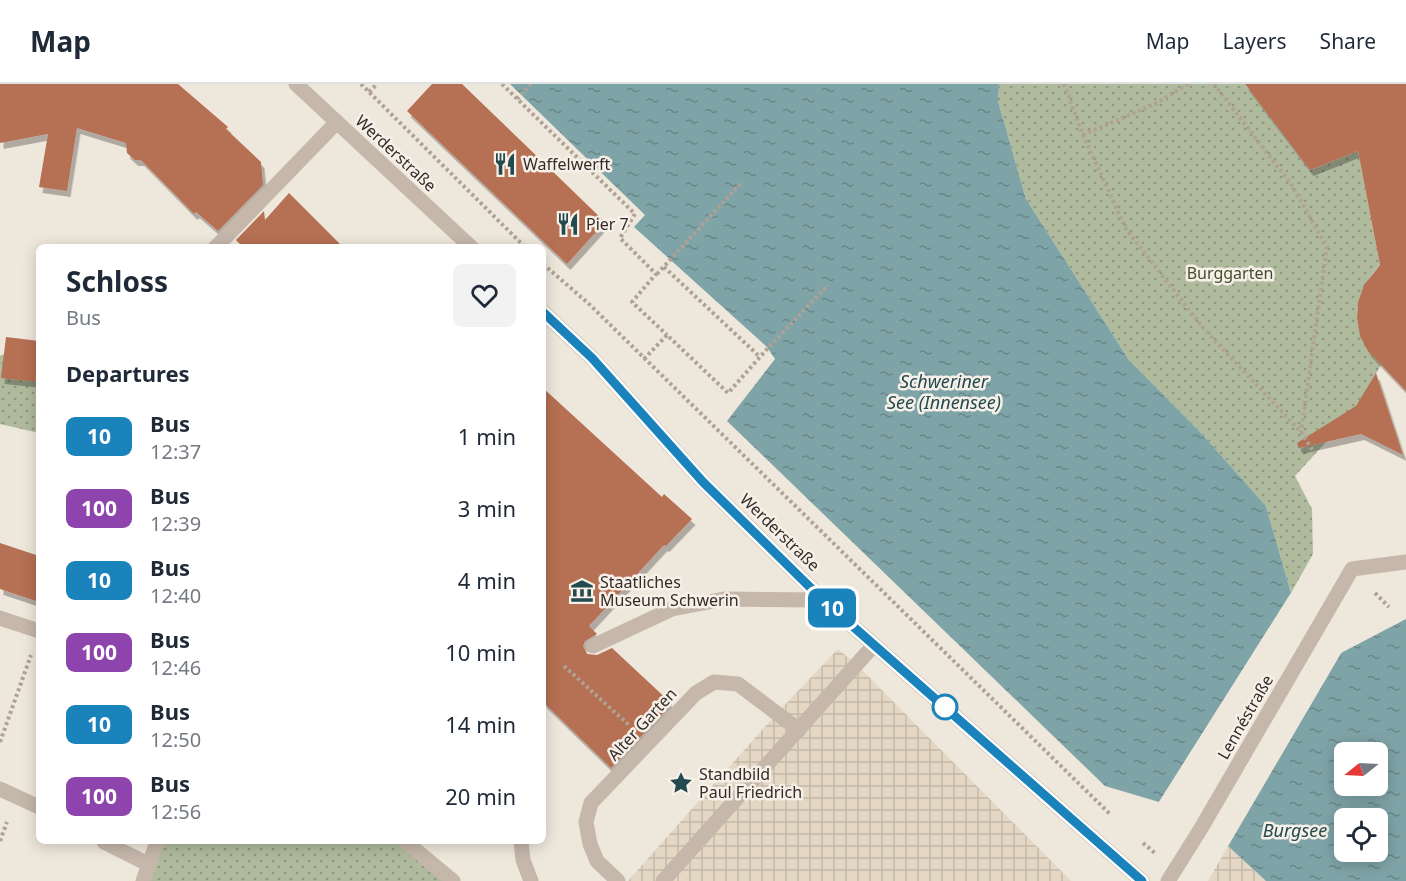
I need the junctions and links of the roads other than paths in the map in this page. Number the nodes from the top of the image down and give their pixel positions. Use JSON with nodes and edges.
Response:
{"nodes":[{"id":1,"x":296,"y":84,"type":"edge"},
{"id":2,"x":337,"y":122,"type":"junction"},
{"id":3,"x":219,"y":244,"type":"edge"},
{"id":4,"x":468,"y":244,"type":"edge"},
{"id":5,"x":546,"y":315,"type":"edge"},
{"id":6,"x":1406,"y":562,"type":"edge"},
{"id":7,"x":823,"y":600,"type":"junction"},
{"id":8,"x":0,"y":618,"type":"edge"},
{"id":9,"x":36,"y":630,"type":"edge"},
{"id":10,"x":874,"y":645,"type":"junction"},
{"id":11,"x":593,"y":646,"type":"dead end"},
{"id":12,"x":799,"y":730,"type":"junction"},
{"id":13,"x":0,"y":789,"type":"edge"},
{"id":14,"x":36,"y":806,"type":"edge"},
{"id":15,"x":108,"y":844,"type":"edge"},
{"id":16,"x":156,"y":844,"type":"edge"},
{"id":17,"x":408,"y":844,"type":"edge"},
{"id":18,"x":521,"y":844,"type":"edge"},
{"id":19,"x":148,"y":864,"type":"junction"},
{"id":20,"x":1171,"y":875,"type":"edge"},
{"id":21,"x":143,"y":881,"type":"edge"},
{"id":22,"x":453,"y":881,"type":"edge"},
{"id":23,"x":531,"y":881,"type":"edge"},
{"id":24,"x":618,"y":881,"type":"edge"},
{"id":25,"x":663,"y":881,"type":"edge"},
{"id":26,"x":1142,"y":881,"type":"edge"}],
"edges":[{"from":1,"to":2,"type":"street","name":"Werderstraße"},
{"from":2,"to":3,"type":"street"},
{"from":2,"to":4,"type":"street","name":"Werderstraße"},
{"from":5,"to":7,"type":"street","name":"Werderstraße"},
{"from":6,"to":20,"type":"street","name":"Lennéstraße"},
{"from":7,"to":10,"type":"street","name":"Werderstraße"},
{"from":7,"to":11,"type":"street"},
{"from":8,"to":9,"type":"street"},
{"from":10,"to":12,"type":"street"},
{"from":10,"to":26,"type":"street","name":"Werderstraße"},
{"from":12,"to":24,"type":"street","name":"Alter Garten"},
{"from":12,"to":25,"type":"street"},
{"from":13,"to":14,"type":"street"},
{"from":15,"to":19,"type":"street"},
{"from":16,"to":19,"type":"street"},
{"from":17,"to":22,"type":"street"},
{"from":18,"to":23,"type":"street"},
{"from":19,"to":21,"type":"street"}]}
